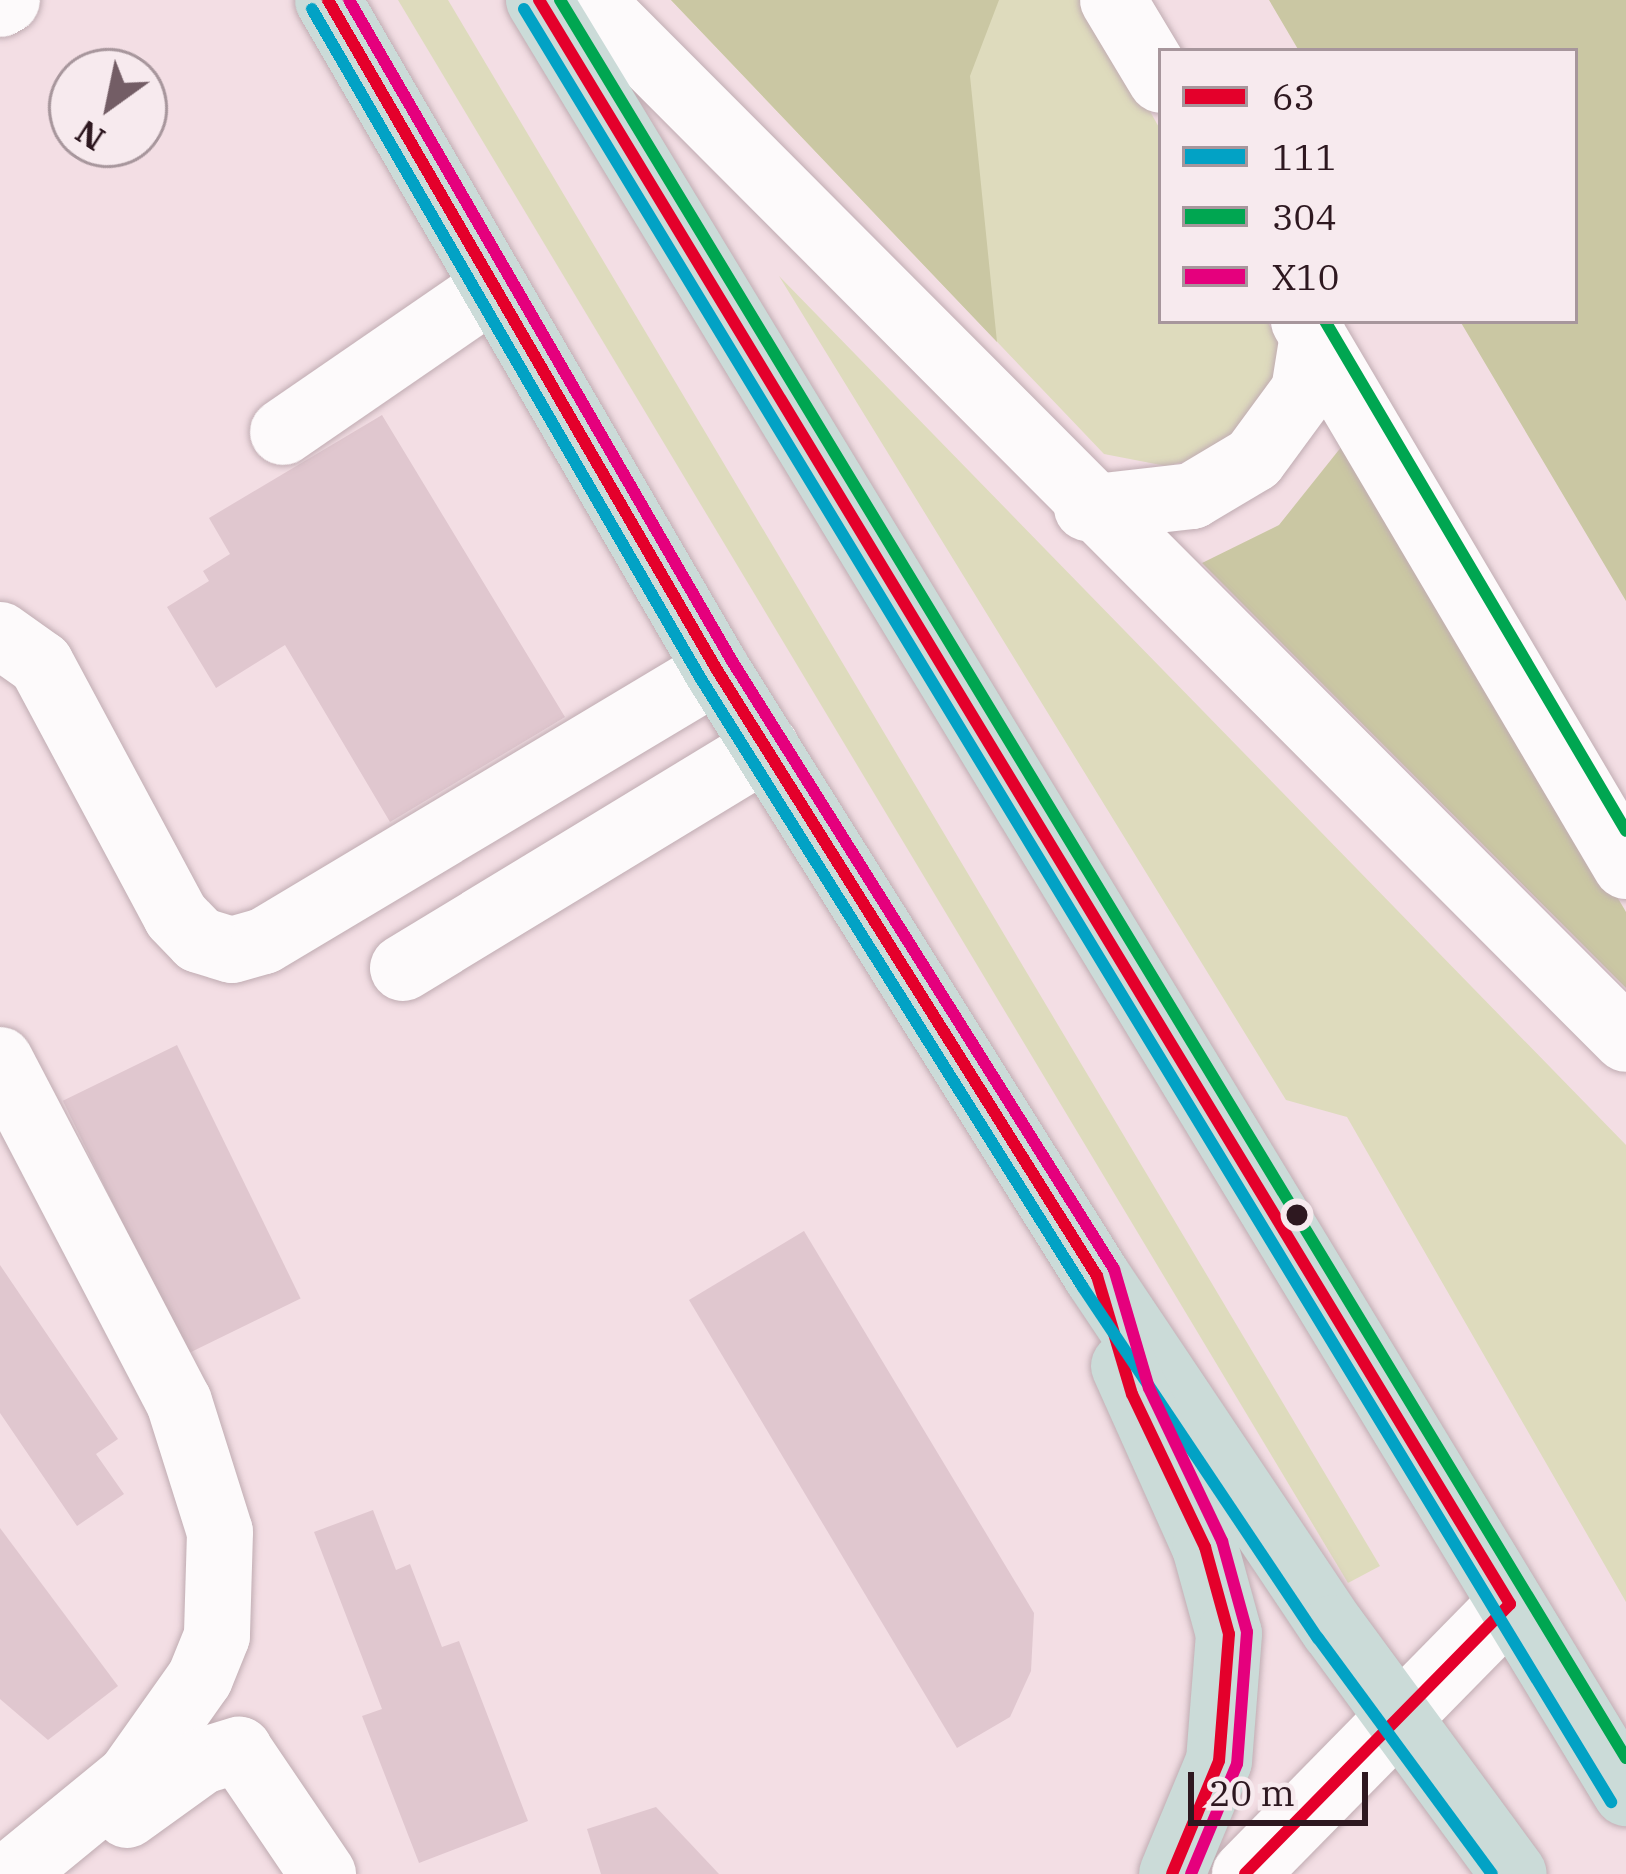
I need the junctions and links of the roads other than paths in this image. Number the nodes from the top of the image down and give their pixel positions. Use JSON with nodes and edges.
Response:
{"nodes":[{"id":1,"x":328,"y":0,"type":"edge"},
{"id":2,"x":538,"y":0,"type":"edge"},
{"id":3,"x":590,"y":0,"type":"edge"},
{"id":4,"x":1114,"y":0,"type":"edge"},
{"id":5,"x":1158,"y":75,"type":"edge"},
{"id":6,"x":494,"y":286,"type":"junction"},
{"id":7,"x":1309,"y":328,"type":"edge"},
{"id":8,"x":283,"y":432,"type":"dead end"},
{"id":9,"x":1088,"y":508,"type":"junction"},
{"id":10,"x":0,"y":634,"type":"edge"},
{"id":11,"x":717,"y":670,"type":"junction"},
{"id":12,"x":766,"y":747,"type":"junction"},
{"id":13,"x":1626,"y":866,"type":"edge"},
{"id":14,"x":403,"y":968,"type":"dead end"},
{"id":15,"x":1626,"y":1039,"type":"edge"},
{"id":16,"x":8,"y":1097,"type":"edge"},
{"id":17,"x":1097,"y":1276,"type":"junction"},
{"id":18,"x":1510,"y":1604,"type":"junction"},
{"id":19,"x":1400,"y":1723,"type":"junction"},
{"id":20,"x":1626,"y":1793,"type":"edge"},
{"id":21,"x":75,"y":1832,"type":"junction"},
{"id":22,"x":12,"y":1874,"type":"edge"},
{"id":23,"x":323,"y":1874,"type":"edge"},
{"id":24,"x":1172,"y":1874,"type":"edge"},
{"id":25,"x":1245,"y":1874,"type":"edge"},
{"id":26,"x":1514,"y":1874,"type":"edge"}],
"edges":[{"from":1,"to":6,"type":"highway"},
{"from":2,"to":18,"type":"highway"},
{"from":3,"to":9,"type":"street"},
{"from":4,"to":5,"type":"street"},
{"from":6,"to":8,"type":"street"},
{"from":6,"to":11,"type":"highway"},
{"from":7,"to":9,"type":"street"},
{"from":7,"to":13,"type":"street"},
{"from":9,"to":15,"type":"street"},
{"from":10,"to":11,"type":"street"},
{"from":11,"to":12,"type":"highway"},
{"from":12,"to":14,"type":"street"},
{"from":12,"to":17,"type":"highway"},
{"from":16,"to":21,"type":"street"},
{"from":17,"to":19,"type":"highway"},
{"from":17,"to":24,"type":"highway"},
{"from":18,"to":19,"type":"street"},
{"from":18,"to":20,"type":"highway"},
{"from":19,"to":25,"type":"street"},
{"from":19,"to":26,"type":"highway"},
{"from":21,"to":22,"type":"street"},
{"from":21,"to":23,"type":"street"}]}
